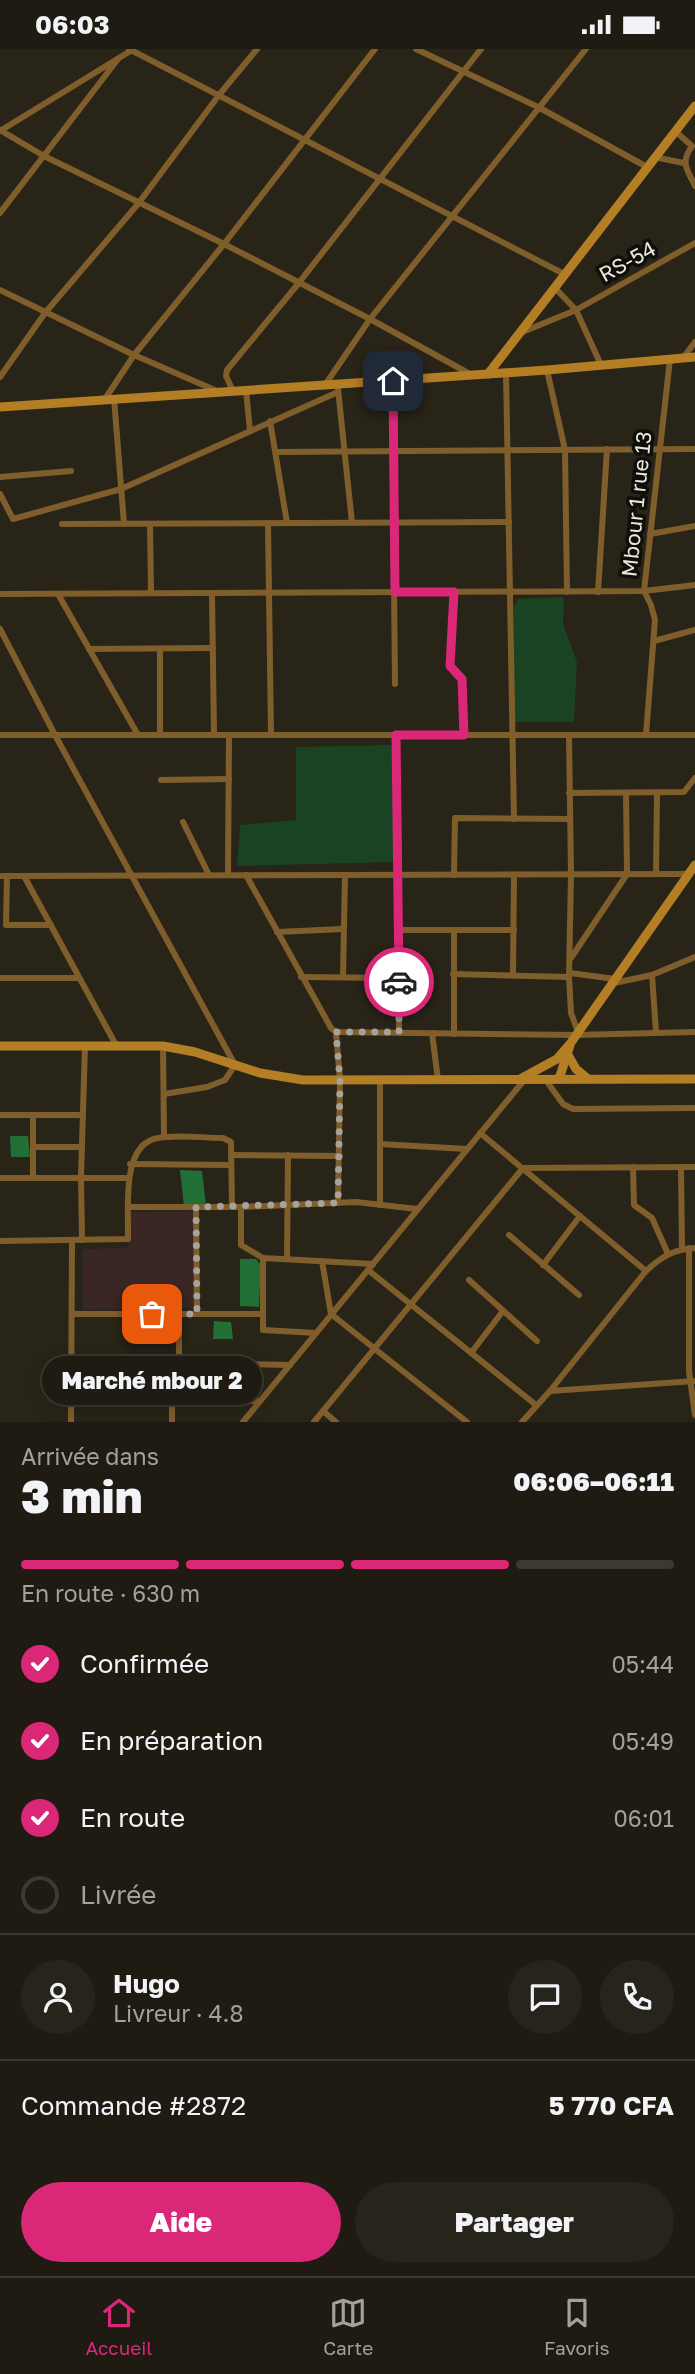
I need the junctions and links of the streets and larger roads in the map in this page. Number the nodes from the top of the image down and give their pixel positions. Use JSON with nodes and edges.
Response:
{"nodes":[{"id":1,"x":257,"y":49,"type":"edge"},
{"id":2,"x":375,"y":49,"type":"edge"},
{"id":3,"x":416,"y":49,"type":"edge"},
{"id":4,"x":481,"y":49,"type":"edge"},
{"id":5,"x":586,"y":49,"type":"edge"},
{"id":6,"x":131,"y":50,"type":"edge"},
{"id":7,"x":118,"y":59,"type":"junction"},
{"id":8,"x":464,"y":72,"type":"junction"},
{"id":9,"x":219,"y":95,"type":"junction"},
{"id":10,"x":695,"y":106,"type":"edge"},
{"id":11,"x":538,"y":107,"type":"junction"},
{"id":12,"x":0,"y":131,"type":"edge"},
{"id":13,"x":675,"y":131,"type":"junction"},
{"id":14,"x":304,"y":139,"type":"junction"},
{"id":15,"x":693,"y":145,"type":"edge"},
{"id":16,"x":44,"y":156,"type":"junction"},
{"id":17,"x":654,"y":157,"type":"junction"},
{"id":18,"x":684,"y":163,"type":"junction"},
{"id":19,"x":647,"y":167,"type":"junction"},
{"id":20,"x":379,"y":178,"type":"junction"},
{"id":21,"x":695,"y":185,"type":"edge"},
{"id":22,"x":138,"y":204,"type":"junction"},
{"id":23,"x":0,"y":213,"type":"edge"},
{"id":24,"x":453,"y":216,"type":"junction"},
{"id":25,"x":695,"y":243,"type":"edge"},
{"id":26,"x":224,"y":244,"type":"junction"},
{"id":27,"x":566,"y":275,"type":"junction"},
{"id":28,"x":298,"y":284,"type":"junction"},
{"id":29,"x":556,"y":289,"type":"junction"},
{"id":30,"x":0,"y":290,"type":"edge"},
{"id":31,"x":576,"y":310,"type":"junction"},
{"id":32,"x":45,"y":313,"type":"junction"},
{"id":33,"x":370,"y":319,"type":"junction"},
{"id":34,"x":516,"y":335,"type":"junction"},
{"id":35,"x":695,"y":342,"type":"edge"},
{"id":36,"x":134,"y":355,"type":"junction"},
{"id":37,"x":670,"y":359,"type":"junction"},
{"id":38,"x":691,"y":360,"type":"edge"},
{"id":39,"x":601,"y":365,"type":"junction"},
{"id":40,"x":547,"y":370,"type":"junction"},
{"id":41,"x":506,"y":372,"type":"junction"},
{"id":42,"x":470,"y":374,"type":"junction"},
{"id":43,"x":488,"y":374,"type":"junction"},
{"id":44,"x":0,"y":377,"type":"edge"},
{"id":45,"x":393,"y":381,"type":"junction"},
{"id":46,"x":325,"y":385,"type":"junction"},
{"id":47,"x":338,"y":388,"type":"junction"},
{"id":48,"x":246,"y":390,"type":"junction"},
{"id":49,"x":233,"y":391,"type":"junction"},
{"id":50,"x":219,"y":392,"type":"junction"},
{"id":51,"x":110,"y":399,"type":"junction"},
{"id":52,"x":0,"y":407,"type":"edge"},
{"id":53,"x":270,"y":421,"type":"junction"},
{"id":54,"x":250,"y":431,"type":"junction"},
{"id":55,"x":607,"y":449,"type":"junction"},
{"id":56,"x":660,"y":449,"type":"junction"},
{"id":57,"x":695,"y":449,"type":"edge"},
{"id":58,"x":507,"y":450,"type":"junction"},
{"id":59,"x":565,"y":450,"type":"junction"},
{"id":60,"x":345,"y":451,"type":"junction"},
{"id":61,"x":393,"y":451,"type":"junction"},
{"id":62,"x":277,"y":452,"type":"junction"},
{"id":63,"x":71,"y":471,"type":"dead end"},
{"id":64,"x":0,"y":477,"type":"edge"},
{"id":65,"x":121,"y":489,"type":"junction"},
{"id":66,"x":0,"y":494,"type":"edge"},
{"id":67,"x":509,"y":522,"type":"junction"},
{"id":68,"x":268,"y":523,"type":"junction"},
{"id":69,"x":287,"y":523,"type":"junction"},
{"id":70,"x":352,"y":523,"type":"junction"},
{"id":71,"x":393,"y":523,"type":"junction"},
{"id":72,"x":62,"y":524,"type":"dead end"},
{"id":73,"x":124,"y":524,"type":"junction"},
{"id":74,"x":150,"y":524,"type":"junction"},
{"id":75,"x":695,"y":526,"type":"edge"},
{"id":76,"x":650,"y":534,"type":"junction"},
{"id":77,"x":695,"y":585,"type":"edge"},
{"id":78,"x":644,"y":591,"type":"junction"},
{"id":79,"x":395,"y":592,"type":"junction"},
{"id":80,"x":454,"y":592,"type":"junction"},
{"id":81,"x":510,"y":592,"type":"junction"},
{"id":82,"x":567,"y":592,"type":"junction"},
{"id":83,"x":598,"y":592,"type":"junction"},
{"id":84,"x":151,"y":593,"type":"junction"},
{"id":85,"x":212,"y":593,"type":"junction"},
{"id":86,"x":269,"y":593,"type":"junction"},
{"id":87,"x":0,"y":594,"type":"edge"},
{"id":88,"x":58,"y":594,"type":"junction"},
{"id":89,"x":0,"y":629,"type":"edge"},
{"id":90,"x":695,"y":630,"type":"edge"},
{"id":91,"x":654,"y":641,"type":"junction"},
{"id":92,"x":213,"y":648,"type":"junction"},
{"id":93,"x":89,"y":649,"type":"junction"},
{"id":94,"x":160,"y":649,"type":"junction"},
{"id":95,"x":395,"y":684,"type":"dead end"},
{"id":96,"x":0,"y":735,"type":"edge"},
{"id":97,"x":55,"y":735,"type":"junction"},
{"id":98,"x":138,"y":735,"type":"junction"},
{"id":99,"x":160,"y":735,"type":"junction"},
{"id":100,"x":214,"y":735,"type":"junction"},
{"id":101,"x":229,"y":735,"type":"junction"},
{"id":102,"x":271,"y":735,"type":"junction"},
{"id":103,"x":396,"y":735,"type":"junction"},
{"id":104,"x":464,"y":735,"type":"junction"},
{"id":105,"x":513,"y":735,"type":"junction"},
{"id":106,"x":569,"y":735,"type":"junction"},
{"id":107,"x":646,"y":735,"type":"junction"},
{"id":108,"x":695,"y":735,"type":"edge"},
{"id":109,"x":161,"y":779,"type":"dead end"},
{"id":110,"x":229,"y":779,"type":"junction"},
{"id":111,"x":695,"y":779,"type":"edge"},
{"id":112,"x":569,"y":793,"type":"junction"},
{"id":113,"x":626,"y":793,"type":"junction"},
{"id":114,"x":657,"y":794,"type":"junction"},
{"id":115,"x":514,"y":818,"type":"junction"},
{"id":116,"x":570,"y":820,"type":"junction"},
{"id":117,"x":183,"y":822,"type":"dead end"},
{"id":118,"x":695,"y":865,"type":"edge"},
{"id":119,"x":514,"y":874,"type":"junction"},
{"id":120,"x":571,"y":874,"type":"junction"},
{"id":121,"x":627,"y":874,"type":"junction"},
{"id":122,"x":656,"y":874,"type":"junction"},
{"id":123,"x":688,"y":874,"type":"junction"},
{"id":124,"x":209,"y":875,"type":"junction"},
{"id":125,"x":228,"y":875,"type":"junction"},
{"id":126,"x":246,"y":875,"type":"junction"},
{"id":127,"x":345,"y":875,"type":"junction"},
{"id":128,"x":400,"y":875,"type":"junction"},
{"id":129,"x":454,"y":875,"type":"junction"},
{"id":130,"x":4,"y":876,"type":"edge"},
{"id":131,"x":24,"y":876,"type":"junction"},
{"id":132,"x":132,"y":876,"type":"junction"},
{"id":133,"x":51,"y":925,"type":"junction"},
{"id":134,"x":344,"y":929,"type":"junction"},
{"id":135,"x":399,"y":930,"type":"junction"},
{"id":136,"x":454,"y":930,"type":"junction"},
{"id":137,"x":514,"y":930,"type":"junction"},
{"id":138,"x":277,"y":932,"type":"junction"},
{"id":139,"x":695,"y":957,"type":"edge"},
{"id":140,"x":570,"y":960,"type":"junction"},
{"id":141,"x":453,"y":974,"type":"junction"},
{"id":142,"x":513,"y":975,"type":"junction"},
{"id":143,"x":570,"y":975,"type":"junction"},
{"id":144,"x":652,"y":975,"type":"junction"},
{"id":145,"x":301,"y":977,"type":"junction"},
{"id":146,"x":343,"y":977,"type":"junction"},
{"id":147,"x":0,"y":978,"type":"edge"},
{"id":148,"x":79,"y":978,"type":"junction"},
{"id":149,"x":399,"y":978,"type":"junction"},
{"id":150,"x":613,"y":981,"type":"junction"},
{"id":151,"x":336,"y":1032,"type":"junction"},
{"id":152,"x":399,"y":1032,"type":"junction"},
{"id":153,"x":656,"y":1032,"type":"junction"},
{"id":154,"x":695,"y":1032,"type":"edge"},
{"id":155,"x":432,"y":1033,"type":"junction"},
{"id":156,"x":454,"y":1034,"type":"junction"},
{"id":157,"x":575,"y":1037,"type":"junction"},
{"id":158,"x":116,"y":1045,"type":"junction"},
{"id":159,"x":0,"y":1046,"type":"edge"},
{"id":160,"x":85,"y":1046,"type":"junction"},
{"id":161,"x":163,"y":1046,"type":"junction"},
{"id":162,"x":568,"y":1055,"type":"junction"},
{"id":163,"x":557,"y":1059,"type":"junction"},
{"id":164,"x":235,"y":1065,"type":"junction"},
{"id":165,"x":523,"y":1079,"type":"junction"},
{"id":166,"x":552,"y":1079,"type":"junction"},
{"id":167,"x":588,"y":1079,"type":"junction"},
{"id":168,"x":695,"y":1079,"type":"edge"},
{"id":169,"x":340,"y":1080,"type":"junction"},
{"id":170,"x":438,"y":1080,"type":"junction"},
{"id":171,"x":380,"y":1081,"type":"junction"},
{"id":172,"x":164,"y":1094,"type":"junction"},
{"id":173,"x":695,"y":1108,"type":"edge"},
{"id":174,"x":0,"y":1115,"type":"edge"},
{"id":175,"x":33,"y":1115,"type":"junction"},
{"id":176,"x":83,"y":1115,"type":"junction"},
{"id":177,"x":480,"y":1133,"type":"junction"},
{"id":178,"x":164,"y":1137,"type":"junction"},
{"id":179,"x":380,"y":1144,"type":"junction"},
{"id":180,"x":33,"y":1147,"type":"junction"},
{"id":181,"x":82,"y":1147,"type":"junction"},
{"id":182,"x":467,"y":1149,"type":"junction"},
{"id":183,"x":231,"y":1155,"type":"junction"},
{"id":184,"x":288,"y":1155,"type":"junction"},
{"id":185,"x":340,"y":1156,"type":"junction"},
{"id":186,"x":130,"y":1164,"type":"junction"},
{"id":187,"x":231,"y":1165,"type":"junction"},
{"id":188,"x":634,"y":1167,"type":"junction"},
{"id":189,"x":681,"y":1167,"type":"junction"},
{"id":190,"x":695,"y":1167,"type":"edge"},
{"id":191,"x":523,"y":1168,"type":"junction"},
{"id":192,"x":81,"y":1176,"type":"junction"},
{"id":193,"x":33,"y":1177,"type":"junction"},
{"id":194,"x":0,"y":1178,"type":"edge"},
{"id":195,"x":130,"y":1178,"type":"junction"},
{"id":196,"x":338,"y":1203,"type":"junction"},
{"id":197,"x":287,"y":1205,"type":"junction"},
{"id":198,"x":380,"y":1205,"type":"junction"},
{"id":199,"x":129,"y":1207,"type":"junction"},
{"id":200,"x":196,"y":1207,"type":"junction"},
{"id":201,"x":232,"y":1207,"type":"junction"},
{"id":202,"x":241,"y":1207,"type":"junction"},
{"id":203,"x":417,"y":1209,"type":"junction"},
{"id":204,"x":580,"y":1216,"type":"junction"},
{"id":205,"x":509,"y":1235,"type":"dead end"},
{"id":206,"x":72,"y":1240,"type":"junction"},
{"id":207,"x":82,"y":1240,"type":"junction"},
{"id":208,"x":0,"y":1241,"type":"edge"},
{"id":209,"x":689,"y":1249,"type":"edge"},
{"id":210,"x":670,"y":1253,"type":"junction"},
{"id":211,"x":263,"y":1258,"type":"junction"},
{"id":212,"x":287,"y":1259,"type":"junction"},
{"id":213,"x":323,"y":1261,"type":"junction"},
{"id":214,"x":373,"y":1264,"type":"junction"},
{"id":215,"x":543,"y":1265,"type":"junction"},
{"id":216,"x":368,"y":1270,"type":"junction"},
{"id":217,"x":646,"y":1271,"type":"junction"},
{"id":218,"x":469,"y":1280,"type":"dead end"},
{"id":219,"x":579,"y":1295,"type":"dead end"},
{"id":220,"x":410,"y":1304,"type":"junction"},
{"id":221,"x":503,"y":1311,"type":"junction"},
{"id":222,"x":72,"y":1314,"type":"junction"},
{"id":223,"x":178,"y":1314,"type":"junction"},
{"id":224,"x":197,"y":1314,"type":"junction"},
{"id":225,"x":263,"y":1314,"type":"junction"},
{"id":226,"x":331,"y":1314,"type":"junction"},
{"id":227,"x":316,"y":1333,"type":"junction"},
{"id":228,"x":537,"y":1341,"type":"dead end"},
{"id":229,"x":374,"y":1348,"type":"junction"},
{"id":230,"x":471,"y":1353,"type":"junction"},
{"id":231,"x":128,"y":1359,"type":"dead end"},
{"id":232,"x":179,"y":1361,"type":"junction"},
{"id":233,"x":290,"y":1365,"type":"junction"},
{"id":234,"x":693,"y":1381,"type":"edge"},
{"id":235,"x":550,"y":1391,"type":"junction"},
{"id":236,"x":176,"y":1401,"type":"junction"},
{"id":237,"x":260,"y":1401,"type":"junction"},
{"id":238,"x":71,"y":1402,"type":"junction"},
{"id":239,"x":536,"y":1405,"type":"junction"},
{"id":240,"x":323,"y":1411,"type":"junction"},
{"id":241,"x":695,"y":1415,"type":"edge"},
{"id":242,"x":72,"y":1422,"type":"edge"},
{"id":243,"x":172,"y":1422,"type":"edge"},
{"id":244,"x":243,"y":1422,"type":"edge"},
{"id":245,"x":314,"y":1422,"type":"edge"},
{"id":246,"x":336,"y":1422,"type":"edge"},
{"id":247,"x":467,"y":1422,"type":"edge"},
{"id":248,"x":522,"y":1422,"type":"edge"}],
"edges":[{"from":1,"to":9,"type":"street"},
{"from":2,"to":14,"type":"street"},
{"from":3,"to":8,"type":"street"},
{"from":4,"to":8,"type":"street"},
{"from":5,"to":11,"type":"street"},
{"from":6,"to":7,"type":"street"},
{"from":6,"to":9,"type":"street"},
{"from":7,"to":12,"type":"street"},
{"from":7,"to":16,"type":"street"},
{"from":8,"to":11,"type":"street"},
{"from":8,"to":20,"type":"street"},
{"from":9,"to":14,"type":"street"},
{"from":9,"to":22,"type":"street"},
{"from":10,"to":13,"type":"street"},
{"from":11,"to":19,"type":"street"},
{"from":11,"to":24,"type":"street"},
{"from":12,"to":16,"type":"street"},
{"from":13,"to":15,"type":"street"},
{"from":13,"to":17,"type":"street"},
{"from":14,"to":20,"type":"street"},
{"from":14,"to":26,"type":"street"},
{"from":15,"to":18,"type":"street"},
{"from":16,"to":22,"type":"street"},
{"from":16,"to":23,"type":"street"},
{"from":17,"to":18,"type":"street"},
{"from":17,"to":19,"type":"street"},
{"from":18,"to":21,"type":"street"},
{"from":19,"to":27,"type":"street"},
{"from":20,"to":24,"type":"street"},
{"from":20,"to":28,"type":"street"},
{"from":22,"to":26,"type":"street"},
{"from":22,"to":32,"type":"street"},
{"from":24,"to":27,"type":"street"},
{"from":24,"to":33,"type":"street"},
{"from":25,"to":31,"type":"street","name":"RS-54"},
{"from":26,"to":28,"type":"street"},
{"from":26,"to":36,"type":"street"},
{"from":27,"to":29,"type":"street"},
{"from":28,"to":33,"type":"street"},
{"from":28,"to":49,"type":"street"},
{"from":29,"to":31,"type":"street"},
{"from":29,"to":34,"type":"street"},
{"from":30,"to":32,"type":"street"},
{"from":31,"to":34,"type":"street","name":"RS-54"},
{"from":31,"to":39,"type":"street"},
{"from":32,"to":36,"type":"street"},
{"from":32,"to":44,"type":"street"},
{"from":33,"to":42,"type":"street"},
{"from":33,"to":46,"type":"street"},
{"from":34,"to":43,"type":"street"},
{"from":35,"to":38,"type":"street"},
{"from":36,"to":50,"type":"street"},
{"from":36,"to":51,"type":"street"},
{"from":37,"to":38,"type":"street"},
{"from":37,"to":39,"type":"street"},
{"from":37,"to":56,"type":"street","name":"Mbour 1 rue 13"},
{"from":39,"to":40,"type":"street"},
{"from":40,"to":41,"type":"street"},
{"from":40,"to":59,"type":"street"},
{"from":41,"to":43,"type":"street"},
{"from":41,"to":58,"type":"street"},
{"from":42,"to":43,"type":"street"},
{"from":42,"to":45,"type":"street"},
{"from":45,"to":47,"type":"street"},
{"from":45,"to":61,"type":"street"},
{"from":46,"to":47,"type":"street"},
{"from":46,"to":48,"type":"street"},
{"from":47,"to":53,"type":"street"},
{"from":47,"to":60,"type":"street"},
{"from":48,"to":49,"type":"street"},
{"from":48,"to":54,"type":"street"},
{"from":49,"to":50,"type":"street"},
{"from":50,"to":51,"type":"street"},
{"from":51,"to":52,"type":"street"},
{"from":51,"to":65,"type":"street"},
{"from":53,"to":54,"type":"street"},
{"from":53,"to":62,"type":"street"},
{"from":54,"to":65,"type":"street"},
{"from":55,"to":56,"type":"street"},
{"from":55,"to":59,"type":"street"},
{"from":55,"to":83,"type":"street"},
{"from":56,"to":57,"type":"street"},
{"from":56,"to":76,"type":"street","name":"Mbour 1 rue 13"},
{"from":58,"to":59,"type":"street"},
{"from":58,"to":61,"type":"street"},
{"from":58,"to":67,"type":"street"},
{"from":59,"to":82,"type":"street"},
{"from":60,"to":61,"type":"street"},
{"from":60,"to":62,"type":"street"},
{"from":60,"to":70,"type":"street"},
{"from":61,"to":71,"type":"street"},
{"from":62,"to":69,"type":"street"},
{"from":63,"to":64,"type":"street"},
{"from":65,"to":66,"type":"street"},
{"from":65,"to":73,"type":"street"},
{"from":67,"to":71,"type":"street"},
{"from":67,"to":81,"type":"street"},
{"from":68,"to":69,"type":"street"},
{"from":68,"to":74,"type":"street"},
{"from":68,"to":86,"type":"street"},
{"from":69,"to":70,"type":"street"},
{"from":70,"to":71,"type":"street"},
{"from":71,"to":79,"type":"street"},
{"from":72,"to":73,"type":"street"},
{"from":73,"to":74,"type":"street"},
{"from":74,"to":84,"type":"street"},
{"from":75,"to":76,"type":"street"},
{"from":76,"to":78,"type":"street","name":"Mbour 1 rue 13"},
{"from":77,"to":78,"type":"street"},
{"from":78,"to":83,"type":"street"},
{"from":78,"to":91,"type":"street","name":"Mbour 1 rue 13"},
{"from":79,"to":80,"type":"street"},
{"from":79,"to":86,"type":"street"},
{"from":79,"to":95,"type":"street"},
{"from":80,"to":81,"type":"street"},
{"from":80,"to":104,"type":"street"},
{"from":81,"to":82,"type":"street"},
{"from":81,"to":105,"type":"street"},
{"from":82,"to":83,"type":"street"},
{"from":84,"to":85,"type":"street"},
{"from":84,"to":88,"type":"street"},
{"from":85,"to":86,"type":"street"},
{"from":85,"to":92,"type":"street"},
{"from":86,"to":102,"type":"street"},
{"from":87,"to":88,"type":"street"},
{"from":88,"to":93,"type":"street"},
{"from":89,"to":97,"type":"street"},
{"from":90,"to":91,"type":"street"},
{"from":91,"to":107,"type":"street","name":"Mbour 1 rue 13"},
{"from":92,"to":94,"type":"street"},
{"from":92,"to":100,"type":"street"},
{"from":93,"to":94,"type":"street"},
{"from":93,"to":98,"type":"street"},
{"from":94,"to":99,"type":"street"},
{"from":96,"to":97,"type":"street"},
{"from":97,"to":98,"type":"street"},
{"from":97,"to":132,"type":"street"},
{"from":98,"to":99,"type":"street"},
{"from":99,"to":100,"type":"street"},
{"from":100,"to":101,"type":"street"},
{"from":101,"to":102,"type":"street"},
{"from":101,"to":110,"type":"street"},
{"from":102,"to":103,"type":"street"},
{"from":103,"to":104,"type":"street"},
{"from":103,"to":128,"type":"street"},
{"from":104,"to":105,"type":"street"},
{"from":105,"to":106,"type":"street"},
{"from":105,"to":115,"type":"street"},
{"from":106,"to":107,"type":"street"},
{"from":106,"to":112,"type":"street"},
{"from":107,"to":108,"type":"street"},
{"from":109,"to":110,"type":"street"},
{"from":110,"to":125,"type":"street"},
{"from":111,"to":114,"type":"street"},
{"from":112,"to":113,"type":"street"},
{"from":112,"to":116,"type":"street"},
{"from":113,"to":114,"type":"street"},
{"from":113,"to":121,"type":"street"},
{"from":114,"to":122,"type":"street"},
{"from":115,"to":116,"type":"street"},
{"from":115,"to":129,"type":"street"},
{"from":116,"to":120,"type":"street"},
{"from":117,"to":124,"type":"street"},
{"from":118,"to":123,"type":"street"},
{"from":119,"to":120,"type":"street"},
{"from":119,"to":129,"type":"street"},
{"from":119,"to":137,"type":"street"},
{"from":120,"to":121,"type":"street"},
{"from":120,"to":140,"type":"street"},
{"from":121,"to":122,"type":"street"},
{"from":121,"to":140,"type":"street"},
{"from":122,"to":123,"type":"street"},
{"from":123,"to":150,"type":"street"},
{"from":124,"to":125,"type":"street"},
{"from":124,"to":132,"type":"street"},
{"from":125,"to":126,"type":"street"},
{"from":126,"to":127,"type":"street"},
{"from":126,"to":138,"type":"street"},
{"from":127,"to":128,"type":"street"},
{"from":127,"to":134,"type":"street"},
{"from":128,"to":129,"type":"street"},
{"from":128,"to":135,"type":"street"},
{"from":130,"to":131,"type":"street"},
{"from":130,"to":133,"type":"street"},
{"from":131,"to":132,"type":"street"},
{"from":131,"to":133,"type":"street"},
{"from":132,"to":164,"type":"street"},
{"from":133,"to":148,"type":"street"},
{"from":134,"to":138,"type":"street"},
{"from":134,"to":146,"type":"street"},
{"from":135,"to":136,"type":"street"},
{"from":135,"to":149,"type":"street"},
{"from":136,"to":137,"type":"street"},
{"from":136,"to":141,"type":"street"},
{"from":137,"to":142,"type":"street"},
{"from":138,"to":145,"type":"street"},
{"from":139,"to":144,"type":"street"},
{"from":140,"to":143,"type":"street"},
{"from":141,"to":142,"type":"street"},
{"from":141,"to":156,"type":"street"},
{"from":142,"to":143,"type":"street"},
{"from":143,"to":150,"type":"street"},
{"from":143,"to":157,"type":"street"},
{"from":144,"to":150,"type":"street"},
{"from":144,"to":153,"type":"street"},
{"from":145,"to":146,"type":"street"},
{"from":145,"to":151,"type":"street"},
{"from":146,"to":149,"type":"street"},
{"from":147,"to":148,"type":"street"},
{"from":148,"to":158,"type":"street"},
{"from":149,"to":152,"type":"street"},
{"from":150,"to":157,"type":"street"},
{"from":151,"to":152,"type":"street"},
{"from":151,"to":169,"type":"street"},
{"from":152,"to":155,"type":"street"},
{"from":153,"to":154,"type":"street"},
{"from":153,"to":157,"type":"street"},
{"from":155,"to":156,"type":"street"},
{"from":155,"to":170,"type":"street"},
{"from":156,"to":157,"type":"street"},
{"from":157,"to":162,"type":"street"},
{"from":157,"to":163,"type":"street"},
{"from":158,"to":160,"type":"street"},
{"from":158,"to":161,"type":"street"},
{"from":159,"to":160,"type":"street"},
{"from":160,"to":176,"type":"street"},
{"from":161,"to":164,"type":"street"},
{"from":161,"to":172,"type":"street"},
{"from":162,"to":166,"type":"street"},
{"from":162,"to":167,"type":"street"},
{"from":163,"to":165,"type":"street"},
{"from":163,"to":166,"type":"street"},
{"from":164,"to":169,"type":"street"},
{"from":164,"to":172,"type":"street"},
{"from":165,"to":166,"type":"street"},
{"from":165,"to":170,"type":"street"},
{"from":165,"to":177,"type":"street"},
{"from":166,"to":167,"type":"street"},
{"from":166,"to":173,"type":"street"},
{"from":167,"to":168,"type":"street"},
{"from":169,"to":171,"type":"street"},
{"from":169,"to":185,"type":"street"},
{"from":170,"to":171,"type":"street"},
{"from":171,"to":179,"type":"street"},
{"from":172,"to":178,"type":"street"},
{"from":174,"to":175,"type":"street"},
{"from":175,"to":176,"type":"street"},
{"from":175,"to":180,"type":"street"},
{"from":176,"to":181,"type":"street"},
{"from":177,"to":182,"type":"street"},
{"from":177,"to":191,"type":"street"},
{"from":178,"to":183,"type":"street"},
{"from":178,"to":186,"type":"street"},
{"from":179,"to":182,"type":"street"},
{"from":179,"to":198,"type":"street"},
{"from":180,"to":181,"type":"street"},
{"from":180,"to":193,"type":"street"},
{"from":181,"to":192,"type":"street"},
{"from":182,"to":203,"type":"street"},
{"from":183,"to":184,"type":"street"},
{"from":183,"to":187,"type":"street"},
{"from":184,"to":185,"type":"street"},
{"from":184,"to":197,"type":"street"},
{"from":185,"to":196,"type":"street"},
{"from":186,"to":187,"type":"street"},
{"from":186,"to":195,"type":"street"},
{"from":187,"to":201,"type":"street"},
{"from":188,"to":189,"type":"street"},
{"from":188,"to":191,"type":"street"},
{"from":188,"to":210,"type":"street"},
{"from":189,"to":190,"type":"street"},
{"from":189,"to":209,"type":"street"},
{"from":191,"to":204,"type":"street"},
{"from":191,"to":220,"type":"street"},
{"from":192,"to":193,"type":"street"},
{"from":192,"to":195,"type":"street"},
{"from":192,"to":207,"type":"street"},
{"from":193,"to":194,"type":"street"},
{"from":195,"to":199,"type":"street"},
{"from":196,"to":197,"type":"street"},
{"from":196,"to":198,"type":"street"},
{"from":197,"to":202,"type":"street"},
{"from":197,"to":212,"type":"street"},
{"from":198,"to":203,"type":"street"},
{"from":199,"to":200,"type":"street"},
{"from":199,"to":207,"type":"street"},
{"from":200,"to":201,"type":"street"},
{"from":200,"to":224,"type":"street"},
{"from":201,"to":202,"type":"street"},
{"from":202,"to":211,"type":"street"},
{"from":203,"to":214,"type":"street"},
{"from":204,"to":215,"type":"street"},
{"from":204,"to":217,"type":"street"},
{"from":205,"to":215,"type":"street"},
{"from":206,"to":207,"type":"street"},
{"from":206,"to":208,"type":"street"},
{"from":206,"to":222,"type":"street"},
{"from":209,"to":210,"type":"street"},
{"from":209,"to":234,"type":"street"},
{"from":210,"to":217,"type":"street"},
{"from":211,"to":212,"type":"street"},
{"from":211,"to":225,"type":"street"},
{"from":212,"to":213,"type":"street"},
{"from":213,"to":214,"type":"street"},
{"from":213,"to":226,"type":"street"},
{"from":214,"to":216,"type":"street"},
{"from":215,"to":219,"type":"street"},
{"from":216,"to":220,"type":"street"},
{"from":216,"to":226,"type":"street"},
{"from":217,"to":235,"type":"street"},
{"from":218,"to":221,"type":"street"},
{"from":220,"to":229,"type":"street"},
{"from":220,"to":230,"type":"street"},
{"from":221,"to":228,"type":"street"},
{"from":221,"to":230,"type":"street"},
{"from":222,"to":223,"type":"street"},
{"from":222,"to":238,"type":"street"},
{"from":223,"to":224,"type":"street"},
{"from":223,"to":232,"type":"street"},
{"from":224,"to":225,"type":"street"},
{"from":225,"to":227,"type":"street"},
{"from":226,"to":227,"type":"street"},
{"from":226,"to":229,"type":"street"},
{"from":227,"to":233,"type":"street"},
{"from":229,"to":240,"type":"street"},
{"from":229,"to":247,"type":"street"},
{"from":230,"to":239,"type":"street"},
{"from":231,"to":232,"type":"street"},
{"from":232,"to":233,"type":"street"},
{"from":232,"to":236,"type":"street"},
{"from":233,"to":237,"type":"street"},
{"from":234,"to":235,"type":"street"},
{"from":234,"to":241,"type":"street"},
{"from":235,"to":239,"type":"street"},
{"from":236,"to":237,"type":"street"},
{"from":236,"to":238,"type":"street"},
{"from":236,"to":243,"type":"street"},
{"from":237,"to":244,"type":"street"},
{"from":238,"to":242,"type":"street"},
{"from":239,"to":248,"type":"street"},
{"from":240,"to":245,"type":"street"},
{"from":240,"to":246,"type":"street"}]}
